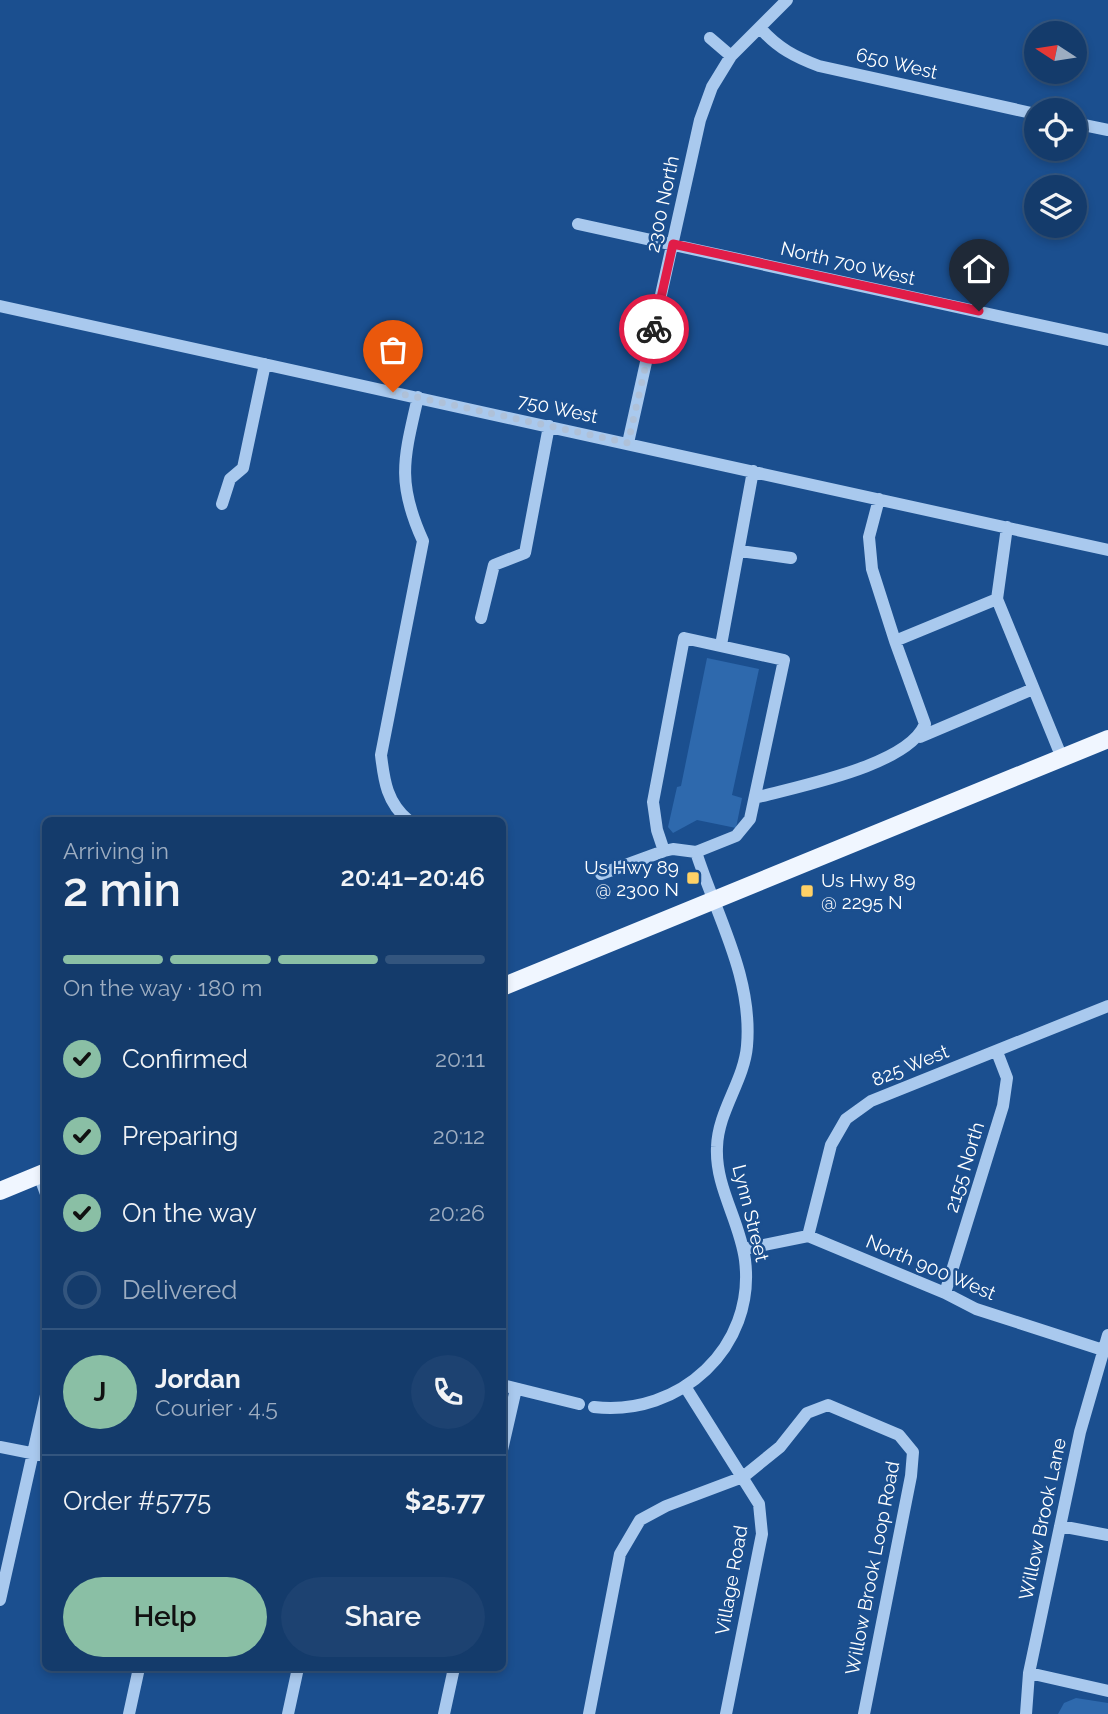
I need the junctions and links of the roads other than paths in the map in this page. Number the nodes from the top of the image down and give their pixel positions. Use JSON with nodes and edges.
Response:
{"nodes":[{"id":1,"x":787,"y":0,"type":"edge"},
{"id":2,"x":761,"y":29,"type":"junction"},
{"id":3,"x":710,"y":38,"type":"dead end"},
{"id":4,"x":731,"y":56,"type":"junction"},
{"id":5,"x":1024,"y":111,"type":"edge"},
{"id":6,"x":1087,"y":126,"type":"edge"},
{"id":7,"x":1108,"y":130,"type":"edge"},
{"id":8,"x":578,"y":224,"type":"dead end"},
{"id":9,"x":673,"y":244,"type":"junction"},
{"id":10,"x":0,"y":306,"type":"edge"},
{"id":11,"x":1108,"y":340,"type":"edge"},
{"id":12,"x":265,"y":364,"type":"junction"},
{"id":13,"x":418,"y":397,"type":"junction"},
{"id":14,"x":549,"y":426,"type":"junction"},
{"id":15,"x":628,"y":443,"type":"junction"},
{"id":16,"x":753,"y":471,"type":"junction"},
{"id":17,"x":878,"y":499,"type":"junction"},
{"id":18,"x":222,"y":504,"type":"dead end"},
{"id":19,"x":1007,"y":527,"type":"junction"},
{"id":20,"x":1108,"y":550,"type":"edge"},
{"id":21,"x":740,"y":551,"type":"junction"},
{"id":22,"x":791,"y":558,"type":"dead end"},
{"id":23,"x":997,"y":599,"type":"junction"},
{"id":24,"x":481,"y":618,"type":"dead end"},
{"id":25,"x":895,"y":641,"type":"junction"},
{"id":26,"x":721,"y":645,"type":"junction"},
{"id":27,"x":1034,"y":689,"type":"junction"},
{"id":28,"x":920,"y":737,"type":"junction"},
{"id":29,"x":1108,"y":739,"type":"edge"},
{"id":30,"x":1062,"y":758,"type":"junction"},
{"id":31,"x":755,"y":798,"type":"junction"},
{"id":32,"x":404,"y":817,"type":"edge"},
{"id":33,"x":664,"y":851,"type":"junction"},
{"id":34,"x":696,"y":852,"type":"junction"},
{"id":35,"x":601,"y":874,"type":"dead end"},
{"id":36,"x":714,"y":900,"type":"junction"},
{"id":37,"x":506,"y":981,"type":"edge"},
{"id":38,"x":1108,"y":1006,"type":"edge"},
{"id":39,"x":997,"y":1052,"type":"junction"},
{"id":40,"x":42,"y":1174,"type":"edge"},
{"id":41,"x":0,"y":1191,"type":"edge"},
{"id":42,"x":808,"y":1236,"type":"junction"},
{"id":43,"x":744,"y":1249,"type":"junction"},
{"id":44,"x":945,"y":1293,"type":"junction"},
{"id":45,"x":1108,"y":1335,"type":"edge"},
{"id":46,"x":1103,"y":1350,"type":"junction"},
{"id":47,"x":506,"y":1386,"type":"edge"},
{"id":48,"x":686,"y":1388,"type":"junction"},
{"id":49,"x":516,"y":1389,"type":"junction"},
{"id":50,"x":579,"y":1404,"type":"dead end"},
{"id":51,"x":594,"y":1406,"type":"dead end"},
{"id":52,"x":42,"y":1429,"type":"edge"},
{"id":53,"x":506,"y":1433,"type":"edge"},
{"id":54,"x":0,"y":1447,"type":"edge"},
{"id":55,"x":39,"y":1455,"type":"edge"},
{"id":56,"x":743,"y":1477,"type":"junction"},
{"id":57,"x":1060,"y":1526,"type":"junction"},
{"id":58,"x":1108,"y":1535,"type":"edge"},
{"id":59,"x":0,"y":1600,"type":"edge"},
{"id":60,"x":138,"y":1671,"type":"edge"},
{"id":61,"x":297,"y":1671,"type":"edge"},
{"id":62,"x":453,"y":1671,"type":"edge"},
{"id":63,"x":1029,"y":1673,"type":"junction"},
{"id":64,"x":1108,"y":1691,"type":"edge"},
{"id":65,"x":129,"y":1714,"type":"edge"},
{"id":66,"x":288,"y":1714,"type":"edge"},
{"id":67,"x":444,"y":1714,"type":"edge"},
{"id":68,"x":589,"y":1714,"type":"edge"},
{"id":69,"x":726,"y":1714,"type":"edge"},
{"id":70,"x":864,"y":1714,"type":"edge"},
{"id":71,"x":1026,"y":1714,"type":"edge"}],
"edges":[{"from":1,"to":2,"type":"street","name":"2300 North"},
{"from":2,"to":4,"type":"street","name":"2300 North"},
{"from":2,"to":5,"type":"street","name":"650 West"},
{"from":3,"to":4,"type":"street"},
{"from":4,"to":9,"type":"street","name":"2300 North"},
{"from":6,"to":7,"type":"street"},
{"from":8,"to":9,"type":"street","name":"North 700 West"},
{"from":9,"to":11,"type":"street","name":"North 700 West"},
{"from":9,"to":15,"type":"street","name":"2300 North"},
{"from":10,"to":12,"type":"street","name":"750 West"},
{"from":12,"to":13,"type":"street","name":"750 West"},
{"from":12,"to":18,"type":"street"},
{"from":13,"to":14,"type":"street","name":"750 West"},
{"from":13,"to":32,"type":"street"},
{"from":14,"to":15,"type":"street","name":"750 West"},
{"from":14,"to":24,"type":"street"},
{"from":15,"to":16,"type":"street","name":"750 West"},
{"from":16,"to":17,"type":"street","name":"750 West"},
{"from":16,"to":21,"type":"street"},
{"from":17,"to":19,"type":"street","name":"750 West"},
{"from":17,"to":25,"type":"street"},
{"from":19,"to":20,"type":"street","name":"750 West"},
{"from":19,"to":23,"type":"street"},
{"from":21,"to":22,"type":"street"},
{"from":21,"to":26,"type":"street"},
{"from":23,"to":25,"type":"street"},
{"from":23,"to":27,"type":"street"},
{"from":25,"to":28,"type":"street"},
{"from":26,"to":31,"type":"street"},
{"from":26,"to":33,"type":"street"},
{"from":27,"to":28,"type":"street"},
{"from":27,"to":30,"type":"street"},
{"from":28,"to":31,"type":"street"},
{"from":29,"to":30,"type":"main road"},
{"from":30,"to":36,"type":"main road"},
{"from":31,"to":34,"type":"street"},
{"from":33,"to":34,"type":"street"},
{"from":33,"to":35,"type":"street"},
{"from":34,"to":36,"type":"street","name":"Lynn Street"},
{"from":36,"to":37,"type":"main road"},
{"from":36,"to":43,"type":"street","name":"Lynn Street"},
{"from":38,"to":39,"type":"street","name":"825 West"},
{"from":39,"to":42,"type":"street","name":"825 West"},
{"from":39,"to":44,"type":"street","name":"2155 North"},
{"from":40,"to":41,"type":"main road"},
{"from":42,"to":43,"type":"street"},
{"from":42,"to":44,"type":"street","name":"North 900 West"},
{"from":43,"to":48,"type":"street","name":"Lynn Street"},
{"from":44,"to":46,"type":"street","name":"North 900 West"},
{"from":45,"to":46,"type":"street","name":"Willow Brook Lane"},
{"from":46,"to":57,"type":"street","name":"Willow Brook Lane"},
{"from":47,"to":49,"type":"street"},
{"from":48,"to":51,"type":"street","name":"Lynn Street"},
{"from":48,"to":56,"type":"street","name":"Village Road"},
{"from":49,"to":50,"type":"street"},
{"from":49,"to":53,"type":"street"},
{"from":52,"to":55,"type":"street"},
{"from":54,"to":55,"type":"street"},
{"from":55,"to":59,"type":"street"},
{"from":56,"to":68,"type":"street","name":"Willow Brook Loop Road"},
{"from":56,"to":69,"type":"street","name":"Village Road"},
{"from":56,"to":70,"type":"street","name":"Willow Brook Loop Road"},
{"from":57,"to":58,"type":"street"},
{"from":57,"to":63,"type":"street","name":"Willow Brook Lane"},
{"from":60,"to":65,"type":"street"},
{"from":61,"to":66,"type":"street"},
{"from":62,"to":67,"type":"street"},
{"from":63,"to":64,"type":"street"},
{"from":63,"to":71,"type":"street","name":"Willow Brook Lane"}]}
